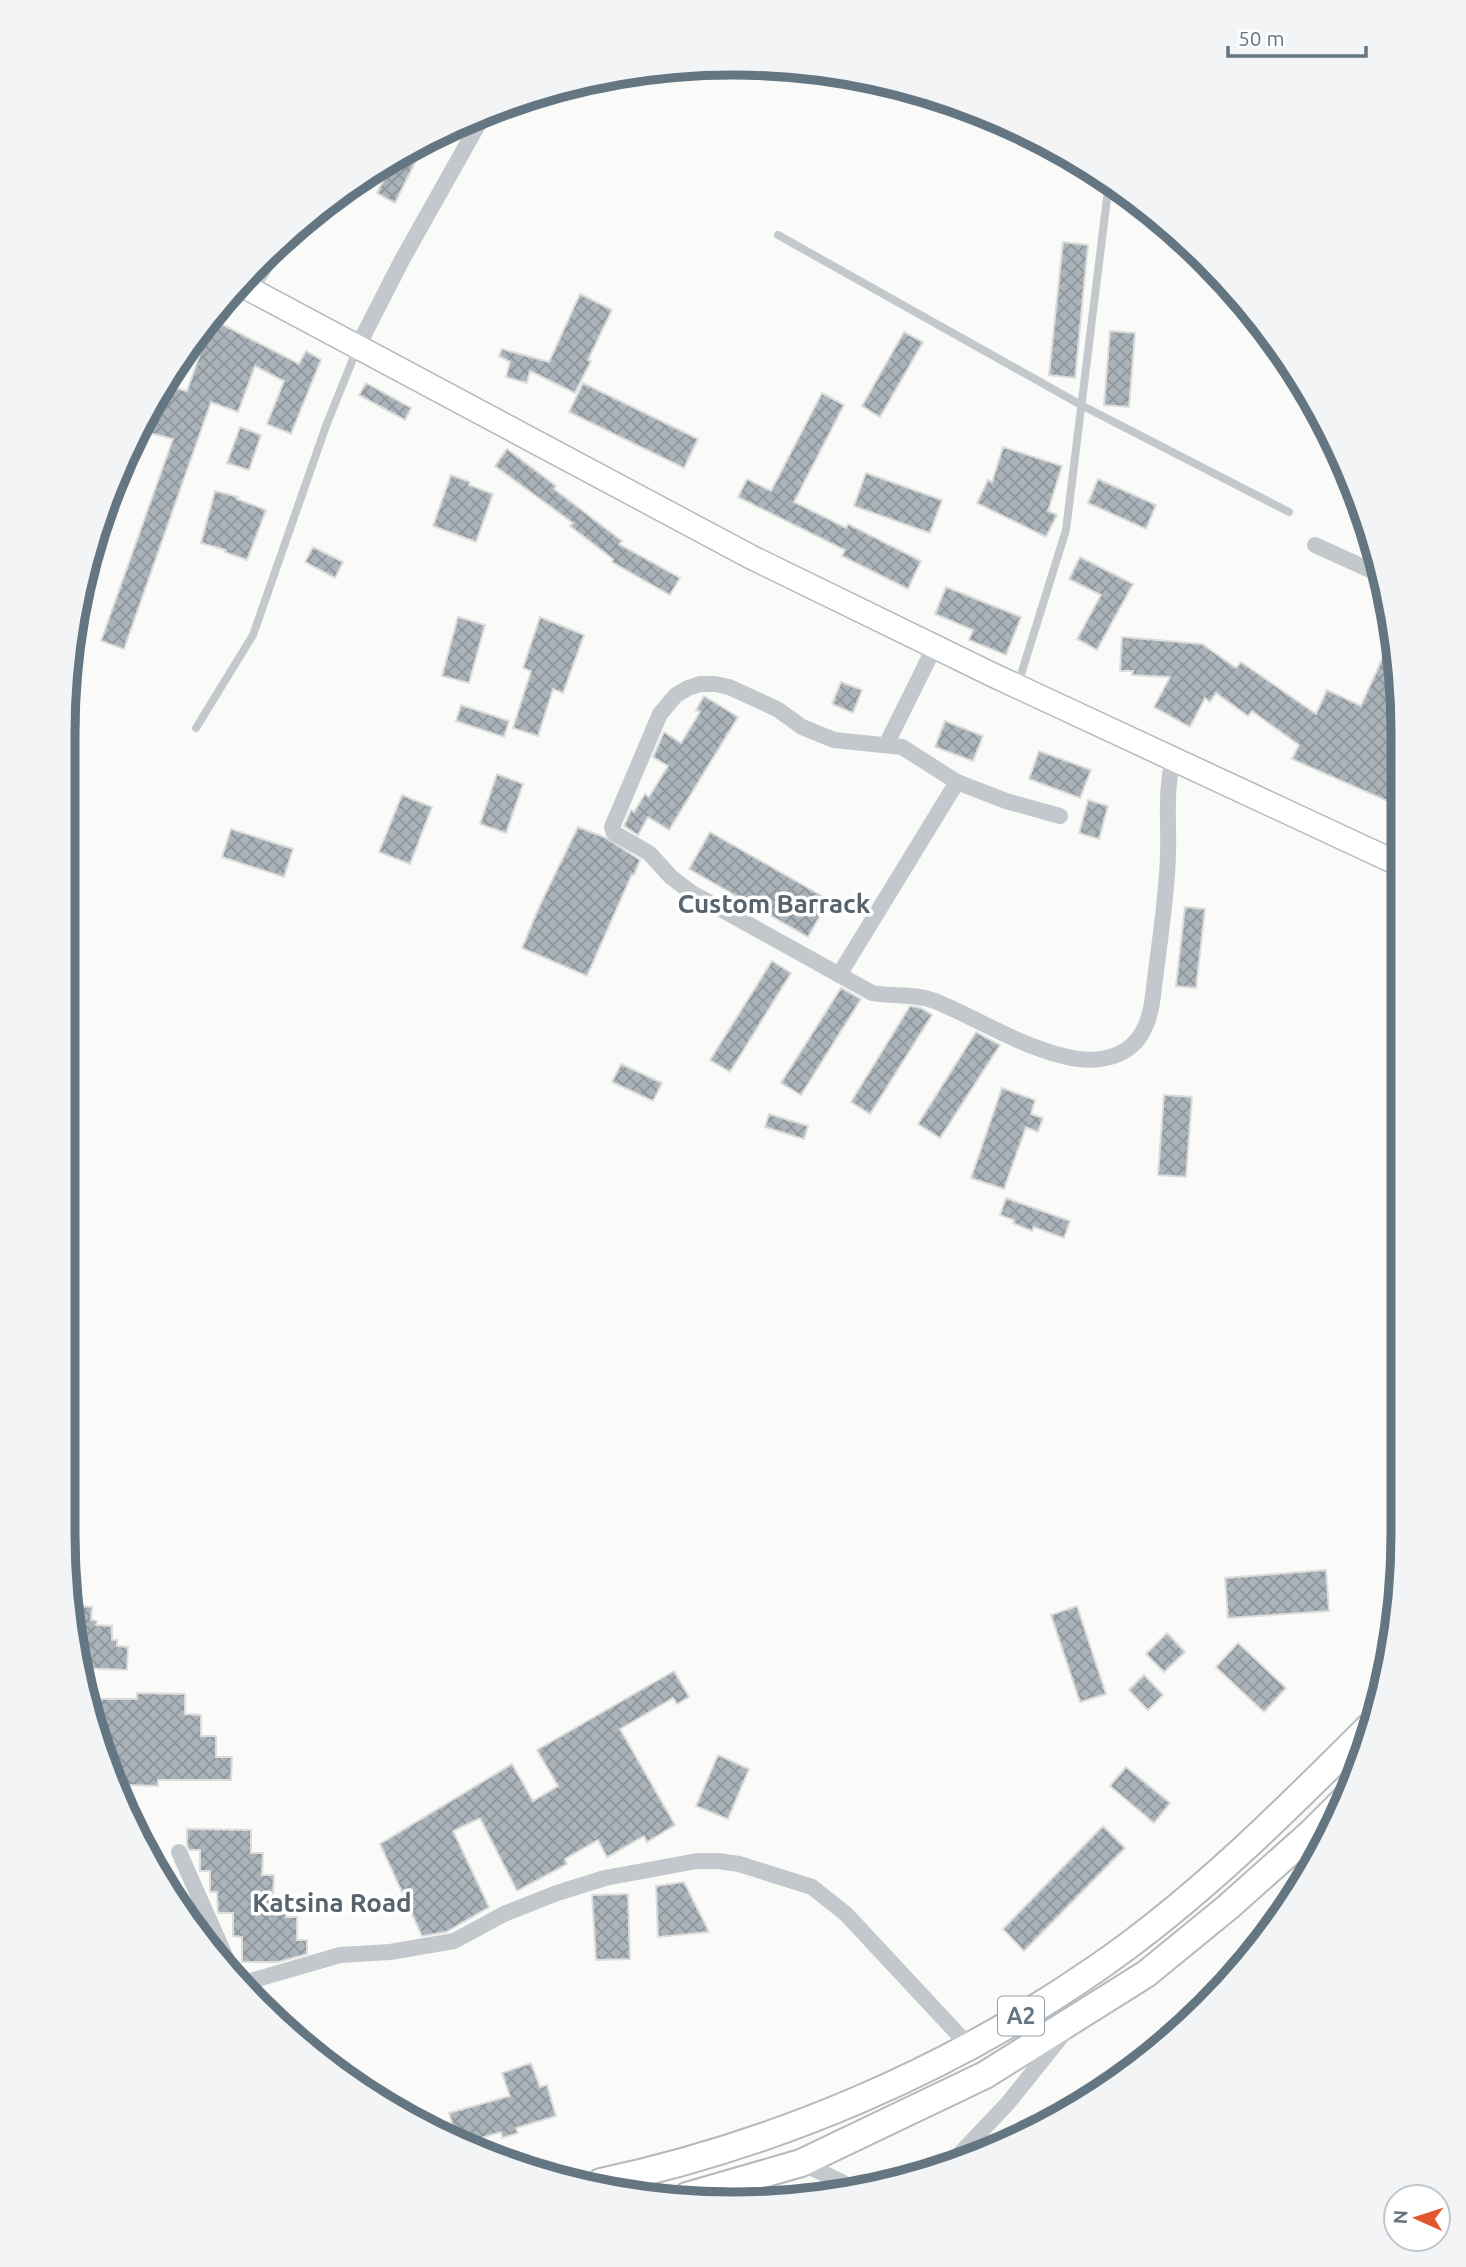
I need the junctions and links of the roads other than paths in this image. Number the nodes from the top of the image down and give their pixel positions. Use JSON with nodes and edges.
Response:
{"nodes":[{"id":1,"x":477,"y":127,"type":"edge"},
{"id":2,"x":1108,"y":193,"type":"edge"},
{"id":3,"x":778,"y":235,"type":"dead end"},
{"id":4,"x":248,"y":288,"type":"edge"},
{"id":5,"x":357,"y":348,"type":"junction"},
{"id":6,"x":1083,"y":406,"type":"junction"},
{"id":7,"x":1289,"y":512,"type":"dead end"},
{"id":8,"x":1315,"y":545,"type":"dead end"},
{"id":9,"x":1370,"y":570,"type":"edge"},
{"id":10,"x":935,"y":646,"type":"junction"},
{"id":11,"x":1017,"y":687,"type":"junction"},
{"id":12,"x":196,"y":728,"type":"dead end"},
{"id":13,"x":886,"y":745,"type":"junction"},
{"id":14,"x":1173,"y":759,"type":"junction"},
{"id":15,"x":957,"y":782,"type":"junction"},
{"id":16,"x":1060,"y":816,"type":"dead end"},
{"id":17,"x":1391,"y":860,"type":"edge"},
{"id":18,"x":839,"y":975,"type":"junction"},
{"id":19,"x":1358,"y":1738,"type":"edge"},
{"id":20,"x":1327,"y":1815,"type":"edge"},
{"id":21,"x":179,"y":1852,"type":"dead end"},
{"id":22,"x":220,"y":1946,"type":"edge"},
{"id":23,"x":251,"y":1981,"type":"edge"},
{"id":24,"x":1074,"y":2021,"type":"junction"},
{"id":25,"x":969,"y":2046,"type":"junction"},
{"id":26,"x":963,"y":2150,"type":"edge"},
{"id":27,"x":800,"y":2163,"type":"junction"},
{"id":28,"x":611,"y":2180,"type":"edge"},
{"id":29,"x":842,"y":2182,"type":"edge"},
{"id":30,"x":705,"y":2191,"type":"edge"}],
"edges":[{"from":1,"to":5,"type":"street"},
{"from":2,"to":6,"type":"lane"},
{"from":3,"to":6,"type":"lane"},
{"from":4,"to":5,"type":"main road"},
{"from":5,"to":10,"type":"main road"},
{"from":5,"to":12,"type":"lane"},
{"from":6,"to":7,"type":"lane"},
{"from":6,"to":11,"type":"lane"},
{"from":8,"to":9,"type":"street"},
{"from":10,"to":11,"type":"main road"},
{"from":10,"to":13,"type":"street"},
{"from":11,"to":14,"type":"main road"},
{"from":13,"to":15,"type":"street"},
{"from":13,"to":18,"type":"street"},
{"from":14,"to":17,"type":"main road"},
{"from":14,"to":18,"type":"street"},
{"from":15,"to":16,"type":"street"},
{"from":15,"to":18,"type":"street"},
{"from":19,"to":25,"type":"highway","number":"A2"},
{"from":20,"to":24,"type":"highway","number":"A2"},
{"from":21,"to":22,"type":"street"},
{"from":23,"to":25,"type":"street"},
{"from":24,"to":26,"type":"street"},
{"from":24,"to":27,"type":"highway","number":"A2"},
{"from":25,"to":28,"type":"highway","number":"A2"},
{"from":27,"to":29,"type":"street"},
{"from":27,"to":30,"type":"highway","number":"A2"}]}
